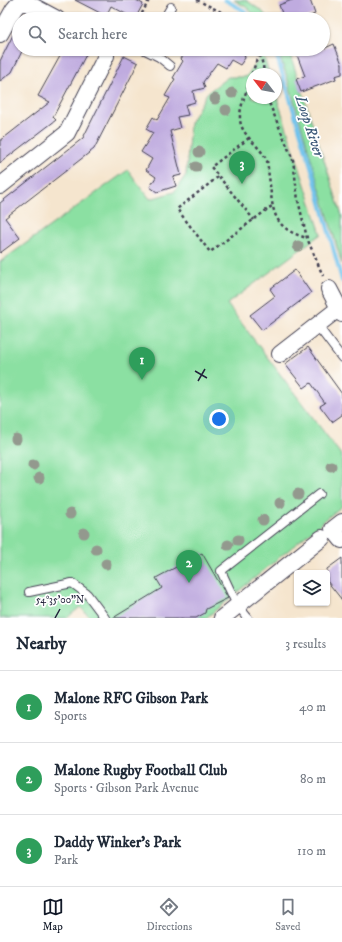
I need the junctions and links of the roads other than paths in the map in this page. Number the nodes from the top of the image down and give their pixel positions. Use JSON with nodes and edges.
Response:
{"nodes":[{"id":1,"x":17,"y":4,"type":"edge"},
{"id":2,"x":171,"y":7,"type":"dead end"},
{"id":3,"x":44,"y":12,"type":"edge"},
{"id":4,"x":168,"y":12,"type":"edge"},
{"id":5,"x":12,"y":13,"type":"edge"},
{"id":6,"x":0,"y":34,"type":"edge"},
{"id":7,"x":106,"y":56,"type":"edge"},
{"id":8,"x":157,"y":56,"type":"edge"},
{"id":9,"x":170,"y":66,"type":"dead end"},
{"id":10,"x":0,"y":186,"type":"edge"},
{"id":11,"x":329,"y":289,"type":"road end"},
{"id":12,"x":340,"y":311,"type":"edge"},
{"id":13,"x":318,"y":325,"type":"junction"},
{"id":14,"x":280,"y":354,"type":"dead end"},
{"id":15,"x":342,"y":358,"type":"edge"},
{"id":16,"x":319,"y":494,"type":"dead end"},
{"id":17,"x":342,"y":522,"type":"edge"},
{"id":18,"x":322,"y":538,"type":"dead end"},
{"id":19,"x":342,"y":540,"type":"edge"},
{"id":20,"x":29,"y":592,"type":"dead end"},
{"id":21,"x":237,"y":605,"type":"junction"},
{"id":22,"x":105,"y":618,"type":"edge"},
{"id":23,"x":222,"y":618,"type":"edge"},
{"id":24,"x":248,"y":618,"type":"edge"}],
"edges":[{"from":1,"to":3,"type":"street"},
{"from":2,"to":4,"type":"lane"},
{"from":5,"to":6,"type":"street"},
{"from":7,"to":10,"type":"street"},
{"from":8,"to":9,"type":"lane"},
{"from":11,"to":12,"type":"street"},
{"from":12,"to":13,"type":"street"},
{"from":13,"to":14,"type":"street"},
{"from":13,"to":15,"type":"lane"},
{"from":16,"to":21,"type":"lane"},
{"from":17,"to":19,"type":"street"},
{"from":18,"to":21,"type":"street"},
{"from":20,"to":22,"type":"lane"},
{"from":21,"to":23,"type":"street"},
{"from":21,"to":24,"type":"lane"}]}
